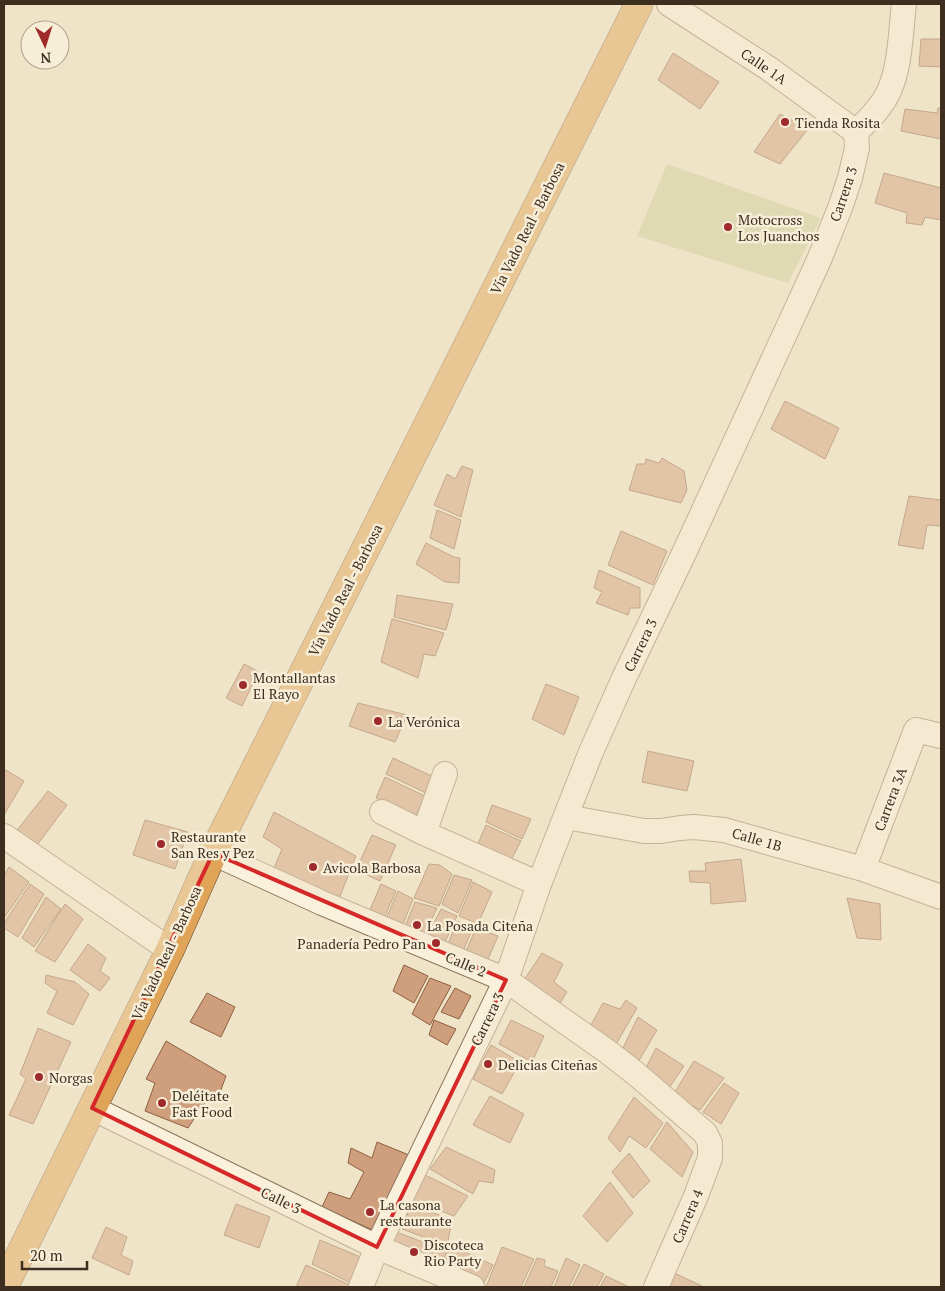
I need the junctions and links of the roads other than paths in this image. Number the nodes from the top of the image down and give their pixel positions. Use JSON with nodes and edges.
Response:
{"nodes":[{"id":1,"x":639,"y":4,"type":"edge"},
{"id":2,"x":669,"y":4,"type":"edge"},
{"id":3,"x":904,"y":4,"type":"edge"},
{"id":4,"x":856,"y":132,"type":"junction"},
{"id":5,"x":941,"y":736,"type":"edge"},
{"id":6,"x":445,"y":774,"type":"dead end"},
{"id":7,"x":382,"y":812,"type":"dead end"},
{"id":8,"x":566,"y":817,"type":"junction"},
{"id":9,"x":424,"y":833,"type":"junction"},
{"id":10,"x":4,"y":836,"type":"edge"},
{"id":11,"x":212,"y":853,"type":"junction"},
{"id":12,"x":864,"y":869,"type":"junction"},
{"id":13,"x":539,"y":884,"type":"junction"},
{"id":14,"x":941,"y":897,"type":"edge"},
{"id":15,"x":170,"y":950,"type":"junction"},
{"id":16,"x":506,"y":980,"type":"junction"},
{"id":17,"x":92,"y":1108,"type":"junction"},
{"id":18,"x":710,"y":1143,"type":"joint"},
{"id":19,"x":377,"y":1247,"type":"junction"},
{"id":20,"x":4,"y":1287,"type":"edge"},
{"id":21,"x":361,"y":1287,"type":"edge"},
{"id":22,"x":472,"y":1287,"type":"edge"},
{"id":23,"x":656,"y":1287,"type":"edge"}],
"edges":[{"from":1,"to":11,"type":"highway","name":"Vía Vado Real - Barbosa"},
{"from":2,"to":4,"type":"street","name":"Calle 1A"},
{"from":3,"to":4,"type":"street"},
{"from":4,"to":8,"type":"street","name":"Carrera 3"},
{"from":5,"to":12,"type":"street","name":"Carrera 3A"},
{"from":6,"to":9,"type":"street"},
{"from":7,"to":9,"type":"street"},
{"from":8,"to":12,"type":"street","name":"Calle 1B"},
{"from":8,"to":13,"type":"street","name":"Carrera 3"},
{"from":9,"to":13,"type":"street"},
{"from":10,"to":15,"type":"street"},
{"from":11,"to":15,"type":"highway","name":"Vía Vado Real - Barbosa"},
{"from":11,"to":16,"type":"street","name":"Calle 2"},
{"from":12,"to":14,"type":"street","name":"Calle 1B"},
{"from":13,"to":16,"type":"street","name":"Carrera 3"},
{"from":15,"to":17,"type":"highway","name":"Vía Vado Real - Barbosa"},
{"from":16,"to":18,"type":"street","name":"Calle 2"},
{"from":16,"to":19,"type":"street","name":"Carrera 3"},
{"from":17,"to":19,"type":"street","name":"Calle 3"},
{"from":17,"to":20,"type":"highway","name":"Vía Vado Real - Barbosa"},
{"from":18,"to":23,"type":"street","name":"Carrera 4"},
{"from":19,"to":21,"type":"street","name":"Carrera 3"},
{"from":19,"to":22,"type":"street","name":"Calle 3"}]}
